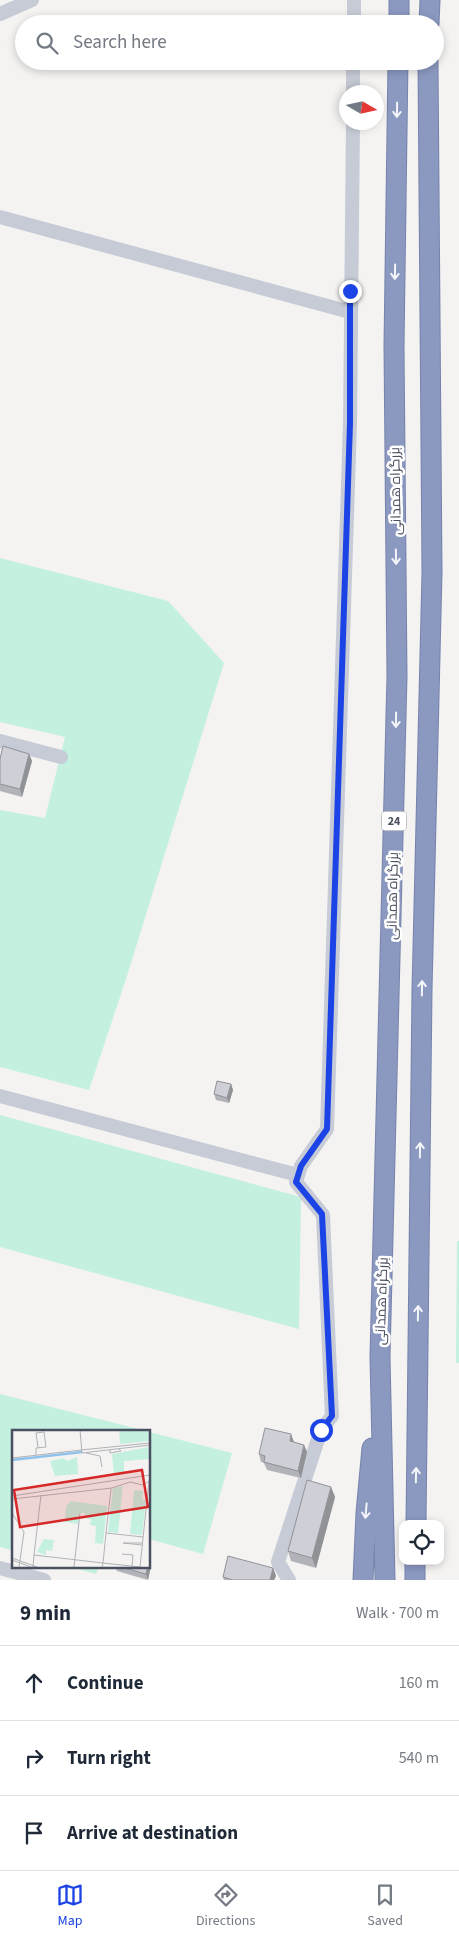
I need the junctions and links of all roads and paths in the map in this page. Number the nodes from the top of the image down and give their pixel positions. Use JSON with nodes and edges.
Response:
{"nodes":[{"id":1,"x":32,"y":0,"type":"edge"},
{"id":2,"x":354,"y":0,"type":"edge"},
{"id":3,"x":399,"y":0,"type":"edge"},
{"id":4,"x":430,"y":0,"type":"edge"},
{"id":5,"x":0,"y":14,"type":"edge"},
{"id":6,"x":354,"y":15,"type":"edge"},
{"id":7,"x":399,"y":15,"type":"edge"},
{"id":8,"x":429,"y":15,"type":"edge"},
{"id":9,"x":353,"y":70,"type":"edge"},
{"id":10,"x":398,"y":70,"type":"edge"},
{"id":11,"x":428,"y":70,"type":"edge"},
{"id":12,"x":353,"y":85,"type":"edge"},
{"id":13,"x":353,"y":130,"type":"edge"},
{"id":14,"x":0,"y":217,"type":"edge"},
{"id":15,"x":350,"y":312,"type":"junction"},
{"id":16,"x":0,"y":741,"type":"edge"},
{"id":17,"x":61,"y":758,"type":"dead end"},
{"id":18,"x":0,"y":1096,"type":"edge"},
{"id":19,"x":294,"y":1174,"type":"dead end"},
{"id":20,"x":380,"y":1357,"type":"junction"},
{"id":21,"x":416,"y":1520,"type":"edge"},
{"id":22,"x":415,"y":1565,"type":"edge"},
{"id":23,"x":0,"y":1568,"type":"edge"},
{"id":24,"x":44,"y":1580,"type":"edge"},
{"id":25,"x":289,"y":1580,"type":"edge"},
{"id":26,"x":363,"y":1580,"type":"edge"},
{"id":27,"x":385,"y":1580,"type":"edge"},
{"id":28,"x":415,"y":1580,"type":"edge"}],
"edges":[{"from":1,"to":5,"type":"lane"},
{"from":2,"to":6,"type":"lane"},
{"from":3,"to":7,"type":"highway"},
{"from":4,"to":8,"type":"highway"},
{"from":9,"to":12,"type":"lane"},
{"from":10,"to":20,"type":"highway","name":"بزرگراه همدانی","number":"24","one_way":true},
{"from":21,"to":11,"type":"highway","number":"24","one_way":true},
{"from":13,"to":15,"type":"lane"},
{"from":14,"to":15,"type":"lane"},
{"from":15,"to":25,"type":"lane"},
{"from":16,"to":17,"type":"lane"},
{"from":18,"to":19,"type":"lane"},
{"from":20,"to":26,"type":"highway","one_way":true},
{"from":20,"to":27,"type":"highway","name":"بزرگراه همدانی","number":"24"},
{"from":22,"to":28,"type":"highway"},
{"from":23,"to":24,"type":"lane"}]}
